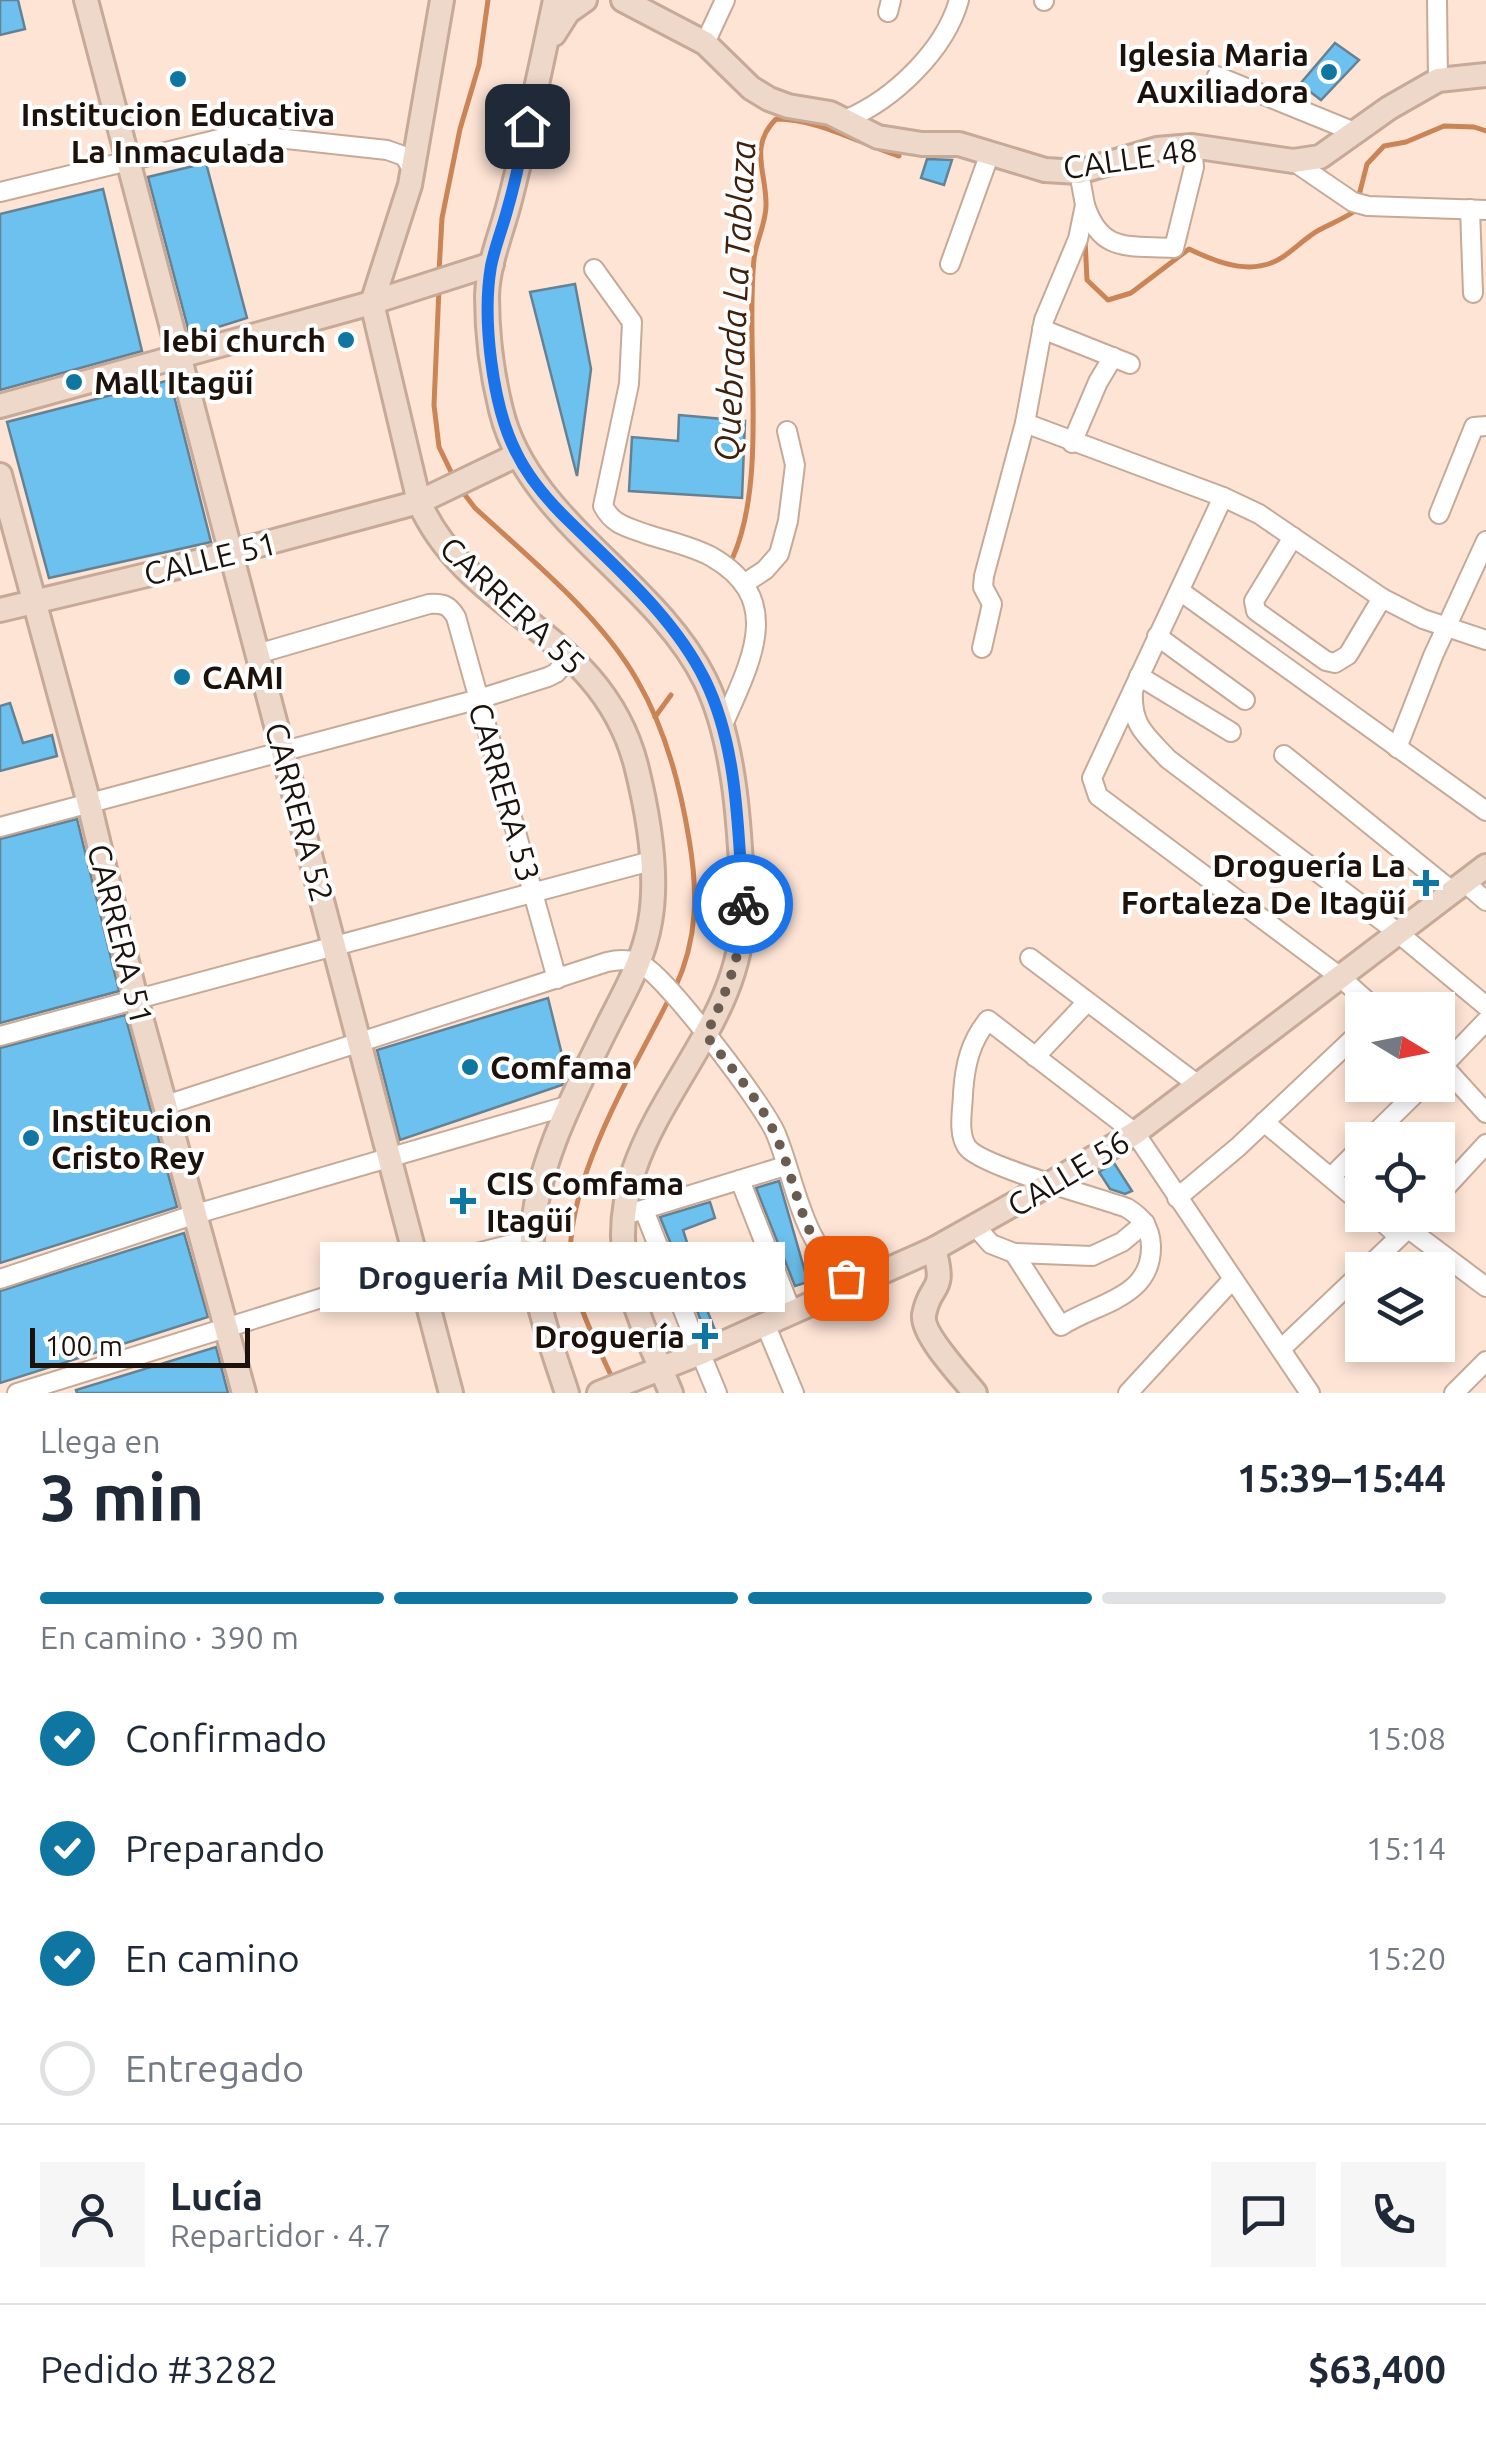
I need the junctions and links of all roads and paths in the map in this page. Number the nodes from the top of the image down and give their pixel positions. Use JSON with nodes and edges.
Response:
{"nodes":[{"id":1,"x":86,"y":0,"type":"edge"},
{"id":2,"x":442,"y":0,"type":"edge"},
{"id":3,"x":555,"y":0,"type":"edge"},
{"id":4,"x":585,"y":0,"type":"edge"},
{"id":5,"x":623,"y":0,"type":"edge"},
{"id":6,"x":725,"y":0,"type":"edge"},
{"id":7,"x":959,"y":0,"type":"edge"},
{"id":8,"x":1437,"y":0,"type":"edge"},
{"id":9,"x":705,"y":43,"type":"junction"},
{"id":10,"x":544,"y":50,"type":"junction"},
{"id":11,"x":1486,"y":75,"type":"edge"},
{"id":12,"x":1217,"y":76,"type":"dead end"},
{"id":13,"x":1444,"y":79,"type":"junction"},
{"id":14,"x":847,"y":120,"type":"junction"},
{"id":15,"x":1357,"y":133,"type":"junction"},
{"id":16,"x":1192,"y":146,"type":"junction"},
{"id":17,"x":990,"y":154,"type":"junction"},
{"id":18,"x":1294,"y":161,"type":"junction"},
{"id":19,"x":126,"y":162,"type":"junction"},
{"id":20,"x":412,"y":170,"type":"junction"},
{"id":21,"x":1077,"y":185,"type":"junction"},
{"id":22,"x":0,"y":192,"type":"edge"},
{"id":23,"x":1478,"y":209,"type":"edge"},
{"id":24,"x":950,"y":264,"type":"dead end"},
{"id":25,"x":487,"y":265,"type":"junction"},
{"id":26,"x":594,"y":269,"type":"dead end"},
{"id":27,"x":1473,"y":293,"type":"dead end"},
{"id":28,"x":378,"y":300,"type":"junction"},
{"id":29,"x":1042,"y":329,"type":"junction"},
{"id":30,"x":179,"y":358,"type":"junction"},
{"id":31,"x":0,"y":406,"type":"edge"},
{"id":32,"x":1024,"y":423,"type":"junction"},
{"id":33,"x":1486,"y":426,"type":"edge"},
{"id":34,"x":787,"y":431,"type":"dead end"},
{"id":35,"x":1072,"y":443,"type":"junction"},
{"id":36,"x":508,"y":460,"type":"junction"},
{"id":37,"x":0,"y":475,"type":"edge"},
{"id":38,"x":1224,"y":496,"type":"junction"},
{"id":39,"x":423,"y":500,"type":"junction"},
{"id":40,"x":1439,"y":514,"type":"dead end"},
{"id":41,"x":1292,"y":537,"type":"junction"},
{"id":42,"x":1486,"y":541,"type":"edge"},
{"id":43,"x":230,"y":552,"type":"junction"},
{"id":44,"x":745,"y":583,"type":"junction"},
{"id":45,"x":1180,"y":592,"type":"junction"},
{"id":46,"x":1382,"y":598,"type":"junction"},
{"id":47,"x":33,"y":601,"type":"junction"},
{"id":48,"x":0,"y":610,"type":"edge"},
{"id":49,"x":1447,"y":627,"type":"junction"},
{"id":50,"x":1158,"y":636,"type":"junction"},
{"id":51,"x":1486,"y":640,"type":"edge"},
{"id":52,"x":982,"y":648,"type":"dead end"},
{"id":53,"x":258,"y":654,"type":"junction"},
{"id":54,"x":571,"y":656,"type":"junction"},
{"id":55,"x":1136,"y":681,"type":"junction"},
{"id":56,"x":479,"y":698,"type":"junction"},
{"id":57,"x":1244,"y":700,"type":"dead end"},
{"id":58,"x":722,"y":725,"type":"junction"},
{"id":59,"x":1231,"y":732,"type":"dead end"},
{"id":60,"x":1397,"y":748,"type":"junction"},
{"id":61,"x":284,"y":752,"type":"junction"},
{"id":62,"x":1284,"y":755,"type":"dead end"},
{"id":63,"x":88,"y":803,"type":"junction"},
{"id":64,"x":1486,"y":811,"type":"edge"},
{"id":65,"x":0,"y":826,"type":"edge"},
{"id":66,"x":652,"y":860,"type":"junction"},
{"id":67,"x":1486,"y":866,"type":"edge"},
{"id":68,"x":1458,"y":886,"type":"junction"},
{"id":69,"x":534,"y":891,"type":"junction"},
{"id":70,"x":1486,"y":901,"type":"edge"},
{"id":71,"x":1397,"y":932,"type":"junction"},
{"id":72,"x":335,"y":946,"type":"junction"},
{"id":73,"x":1030,"y":958,"type":"dead end"},
{"id":74,"x":647,"y":969,"type":"junction"},
{"id":75,"x":1339,"y":976,"type":"junction"},
{"id":76,"x":557,"y":979,"type":"junction"},
{"id":77,"x":1357,"y":992,"type":"edge"},
{"id":78,"x":136,"y":999,"type":"junction"},
{"id":79,"x":1087,"y":1002,"type":"junction"},
{"id":80,"x":1486,"y":1006,"type":"edge"},
{"id":81,"x":1486,"y":1021,"type":"edge"},
{"id":82,"x":699,"y":1026,"type":"junction"},
{"id":83,"x":0,"y":1036,"type":"edge"},
{"id":84,"x":362,"y":1044,"type":"junction"},
{"id":85,"x":1345,"y":1046,"type":"edge"},
{"id":86,"x":1455,"y":1051,"type":"edge"},
{"id":87,"x":1035,"y":1056,"type":"junction"},
{"id":88,"x":1455,"y":1081,"type":"edge"},
{"id":89,"x":1198,"y":1085,"type":"junction"},
{"id":90,"x":1407,"y":1102,"type":"edge"},
{"id":91,"x":166,"y":1105,"type":"junction"},
{"id":92,"x":570,"y":1106,"type":"junction"},
{"id":93,"x":1486,"y":1113,"type":"edge"},
{"id":94,"x":1264,"y":1122,"type":"junction"},
{"id":95,"x":1386,"y":1122,"type":"edge"},
{"id":96,"x":1135,"y":1134,"type":"junction"},
{"id":97,"x":1486,"y":1144,"type":"edge"},
{"id":98,"x":392,"y":1158,"type":"junction"},
{"id":99,"x":1345,"y":1163,"type":"edge"},
{"id":100,"x":786,"y":1166,"type":"junction"},
{"id":101,"x":1332,"y":1176,"type":"junction"},
{"id":102,"x":1455,"y":1178,"type":"edge"},
{"id":103,"x":740,"y":1180,"type":"junction"},
{"id":104,"x":1053,"y":1182,"type":"junction"},
{"id":105,"x":1345,"y":1188,"type":"edge"},
{"id":106,"x":1177,"y":1198,"type":"junction"},
{"id":107,"x":634,"y":1212,"type":"junction"},
{"id":108,"x":196,"y":1214,"type":"junction"},
{"id":109,"x":1145,"y":1223,"type":"junction"},
{"id":110,"x":976,"y":1227,"type":"junction"},
{"id":111,"x":1405,"y":1232,"type":"edge"},
{"id":112,"x":1416,"y":1232,"type":"edge"},
{"id":113,"x":532,"y":1238,"type":"junction"},
{"id":114,"x":934,"y":1249,"type":"junction"},
{"id":115,"x":1014,"y":1252,"type":"junction"},
{"id":116,"x":1384,"y":1252,"type":"edge"},
{"id":117,"x":421,"y":1267,"type":"junction"},
{"id":118,"x":1233,"y":1278,"type":"junction"},
{"id":119,"x":0,"y":1279,"type":"edge"},
{"id":120,"x":858,"y":1284,"type":"junction"},
{"id":121,"x":1486,"y":1287,"type":"edge"},
{"id":122,"x":1345,"y":1289,"type":"edge"},
{"id":123,"x":792,"y":1313,"type":"junction"},
{"id":124,"x":766,"y":1326,"type":"junction"},
{"id":125,"x":227,"y":1328,"type":"junction"},
{"id":126,"x":697,"y":1346,"type":"dead end"},
{"id":127,"x":1281,"y":1349,"type":"junction"},
{"id":128,"x":1486,"y":1362,"type":"edge"},
{"id":129,"x":706,"y":1364,"type":"dead end"},
{"id":130,"x":662,"y":1369,"type":"junction"},
{"id":131,"x":17,"y":1393,"type":"edge"},
{"id":132,"x":244,"y":1393,"type":"edge"},
{"id":133,"x":451,"y":1393,"type":"edge"},
{"id":134,"x":567,"y":1393,"type":"edge"},
{"id":135,"x":599,"y":1393,"type":"edge"},
{"id":136,"x":671,"y":1393,"type":"edge"},
{"id":137,"x":718,"y":1393,"type":"edge"},
{"id":138,"x":794,"y":1393,"type":"edge"},
{"id":139,"x":975,"y":1393,"type":"edge"},
{"id":140,"x":1128,"y":1393,"type":"edge"},
{"id":141,"x":1310,"y":1393,"type":"edge"},
{"id":142,"x":1454,"y":1393,"type":"edge"}],
"edges":[{"from":1,"to":19,"type":"street","name":"CARRERA 52"},
{"from":2,"to":20,"type":"street"},
{"from":3,"to":10,"type":"street"},
{"from":4,"to":10,"type":"street"},
{"from":5,"to":9,"type":"street","name":"CALLE 48"},
{"from":6,"to":9,"type":"street"},
{"from":7,"to":14,"type":"street"},
{"from":8,"to":13,"type":"street"},
{"from":9,"to":14,"type":"street","name":"CALLE 48"},
{"from":10,"to":25,"type":"street"},
{"from":11,"to":13,"type":"street"},
{"from":12,"to":15,"type":"street"},
{"from":13,"to":15,"type":"street"},
{"from":14,"to":17,"type":"street","name":"CALLE 48"},
{"from":15,"to":18,"type":"street"},
{"from":16,"to":18,"type":"street","name":"CALLE 48"},
{"from":16,"to":21,"type":"street","name":"CALLE 48"},
{"from":16,"to":21,"type":"street"},
{"from":17,"to":21,"type":"street","name":"CALLE 48"},
{"from":17,"to":24,"type":"street"},
{"from":18,"to":23,"type":"street","name":"CALLE 48"},
{"from":19,"to":20,"type":"street"},
{"from":19,"to":22,"type":"street"},
{"from":19,"to":30,"type":"street","name":"CARRERA 52"},
{"from":20,"to":28,"type":"street"},
{"from":21,"to":29,"type":"street"},
{"from":23,"to":27,"type":"street"},
{"from":25,"to":28,"type":"street"},
{"from":25,"to":36,"type":"street"},
{"from":26,"to":44,"type":"street"},
{"from":28,"to":30,"type":"street"},
{"from":28,"to":39,"type":"street","name":"CARRERA 55"},
{"from":29,"to":32,"type":"street"},
{"from":29,"to":35,"type":"street"},
{"from":30,"to":31,"type":"street"},
{"from":30,"to":43,"type":"street","name":"CARRERA 52"},
{"from":32,"to":35,"type":"street"},
{"from":32,"to":52,"type":"street"},
{"from":33,"to":40,"type":"street"},
{"from":34,"to":44,"type":"street"},
{"from":35,"to":38,"type":"street"},
{"from":36,"to":39,"type":"street","name":"CALLE 51"},
{"from":36,"to":58,"type":"street"},
{"from":37,"to":47,"type":"street","name":"CARRERA 51"},
{"from":38,"to":41,"type":"street"},
{"from":38,"to":45,"type":"street"},
{"from":39,"to":43,"type":"street","name":"CALLE 51"},
{"from":39,"to":54,"type":"street","name":"CARRERA 55"},
{"from":41,"to":46,"type":"street"},
{"from":41,"to":46,"type":"street"},
{"from":42,"to":49,"type":"street"},
{"from":43,"to":47,"type":"street","name":"CALLE 51"},
{"from":43,"to":53,"type":"street","name":"CARRERA 52"},
{"from":44,"to":58,"type":"street"},
{"from":45,"to":50,"type":"street"},
{"from":45,"to":60,"type":"street"},
{"from":46,"to":49,"type":"street"},
{"from":47,"to":48,"type":"street","name":"CALLE 51"},
{"from":47,"to":63,"type":"street","name":"CARRERA 51"},
{"from":49,"to":51,"type":"street"},
{"from":49,"to":60,"type":"street"},
{"from":50,"to":55,"type":"street"},
{"from":50,"to":57,"type":"street"},
{"from":53,"to":56,"type":"street","name":"CARRERA 53"},
{"from":53,"to":61,"type":"street","name":"CARRERA 52"},
{"from":54,"to":56,"type":"street"},
{"from":54,"to":66,"type":"street","name":"CARRERA 55"},
{"from":55,"to":59,"type":"street"},
{"from":55,"to":71,"type":"street"},
{"from":55,"to":75,"type":"street"},
{"from":56,"to":61,"type":"street"},
{"from":56,"to":69,"type":"street","name":"CARRERA 53"},
{"from":58,"to":82,"type":"street"},
{"from":60,"to":64,"type":"street"},
{"from":61,"to":63,"type":"street"},
{"from":61,"to":72,"type":"street","name":"CARRERA 52"},
{"from":62,"to":68,"type":"street"},
{"from":63,"to":65,"type":"street"},
{"from":63,"to":78,"type":"street","name":"CARRERA 51"},
{"from":66,"to":69,"type":"street"},
{"from":66,"to":74,"type":"street","name":"CARRERA 55"},
{"from":67,"to":68,"type":"street","name":"CALLE 56"},
{"from":68,"to":70,"type":"street"},
{"from":68,"to":71,"type":"street","name":"CALLE 56"},
{"from":69,"to":72,"type":"street"},
{"from":69,"to":76,"type":"street","name":"CARRERA 53"},
{"from":71,"to":75,"type":"street","name":"CALLE 56"},
{"from":71,"to":80,"type":"street"},
{"from":72,"to":78,"type":"street"},
{"from":72,"to":84,"type":"street","name":"CARRERA 52"},
{"from":73,"to":79,"type":"street"},
{"from":74,"to":76,"type":"street"},
{"from":74,"to":82,"type":"street"},
{"from":74,"to":92,"type":"street","name":"CARRERA 55"},
{"from":75,"to":77,"type":"street"},
{"from":75,"to":89,"type":"street","name":"CALLE 56"},
{"from":76,"to":84,"type":"street"},
{"from":78,"to":83,"type":"street"},
{"from":78,"to":91,"type":"street","name":"CARRERA 51"},
{"from":79,"to":87,"type":"street"},
{"from":79,"to":89,"type":"street"},
{"from":81,"to":86,"type":"street"},
{"from":82,"to":100,"type":"street"},
{"from":82,"to":107,"type":"street"},
{"from":84,"to":91,"type":"street"},
{"from":84,"to":98,"type":"street","name":"CARRERA 52"},
{"from":85,"to":94,"type":"street"},
{"from":87,"to":96,"type":"street"},
{"from":87,"to":104,"type":"street"},
{"from":88,"to":93,"type":"street"},
{"from":89,"to":96,"type":"street","name":"CALLE 56"},
{"from":90,"to":95,"type":"street"},
{"from":91,"to":108,"type":"street","name":"CARRERA 51"},
{"from":92,"to":98,"type":"street"},
{"from":92,"to":113,"type":"street","name":"CARRERA 55"},
{"from":94,"to":101,"type":"street"},
{"from":94,"to":106,"type":"street"},
{"from":96,"to":104,"type":"street","name":"CALLE 56"},
{"from":96,"to":106,"type":"street"},
{"from":97,"to":102,"type":"street"},
{"from":98,"to":108,"type":"street"},
{"from":98,"to":117,"type":"street","name":"CARRERA 52"},
{"from":99,"to":101,"type":"street"},
{"from":100,"to":103,"type":"street"},
{"from":100,"to":120,"type":"street"},
{"from":101,"to":105,"type":"street"},
{"from":103,"to":107,"type":"street"},
{"from":103,"to":123,"type":"street"},
{"from":104,"to":109,"type":"street"},
{"from":104,"to":110,"type":"street","name":"CALLE 56"},
{"from":106,"to":118,"type":"street"},
{"from":107,"to":126,"type":"street"},
{"from":107,"to":130,"type":"street"},
{"from":108,"to":119,"type":"street"},
{"from":108,"to":125,"type":"street","name":"CARRERA 51"},
{"from":109,"to":115,"type":"street"},
{"from":109,"to":115,"type":"street"},
{"from":110,"to":114,"type":"street","name":"CALLE 56"},
{"from":110,"to":115,"type":"street"},
{"from":111,"to":116,"type":"street"},
{"from":112,"to":121,"type":"street"},
{"from":113,"to":117,"type":"street"},
{"from":113,"to":134,"type":"street","name":"CARRERA 55"},
{"from":114,"to":120,"type":"street","name":"CALLE 56"},
{"from":114,"to":139,"type":"street"},
{"from":117,"to":125,"type":"street"},
{"from":117,"to":133,"type":"street","name":"CARRERA 52"},
{"from":118,"to":127,"type":"street"},
{"from":118,"to":140,"type":"street"},
{"from":120,"to":123,"type":"street","name":"CALLE 56"},
{"from":122,"to":127,"type":"street"},
{"from":123,"to":124,"type":"street","name":"CALLE 56"},
{"from":124,"to":130,"type":"street","name":"CALLE 56"},
{"from":124,"to":138,"type":"street"},
{"from":125,"to":131,"type":"street"},
{"from":125,"to":132,"type":"street","name":"CARRERA 51"},
{"from":127,"to":141,"type":"street"},
{"from":128,"to":142,"type":"street"},
{"from":129,"to":137,"type":"street"},
{"from":130,"to":135,"type":"street","name":"CALLE 56"},
{"from":130,"to":136,"type":"street"}]}
